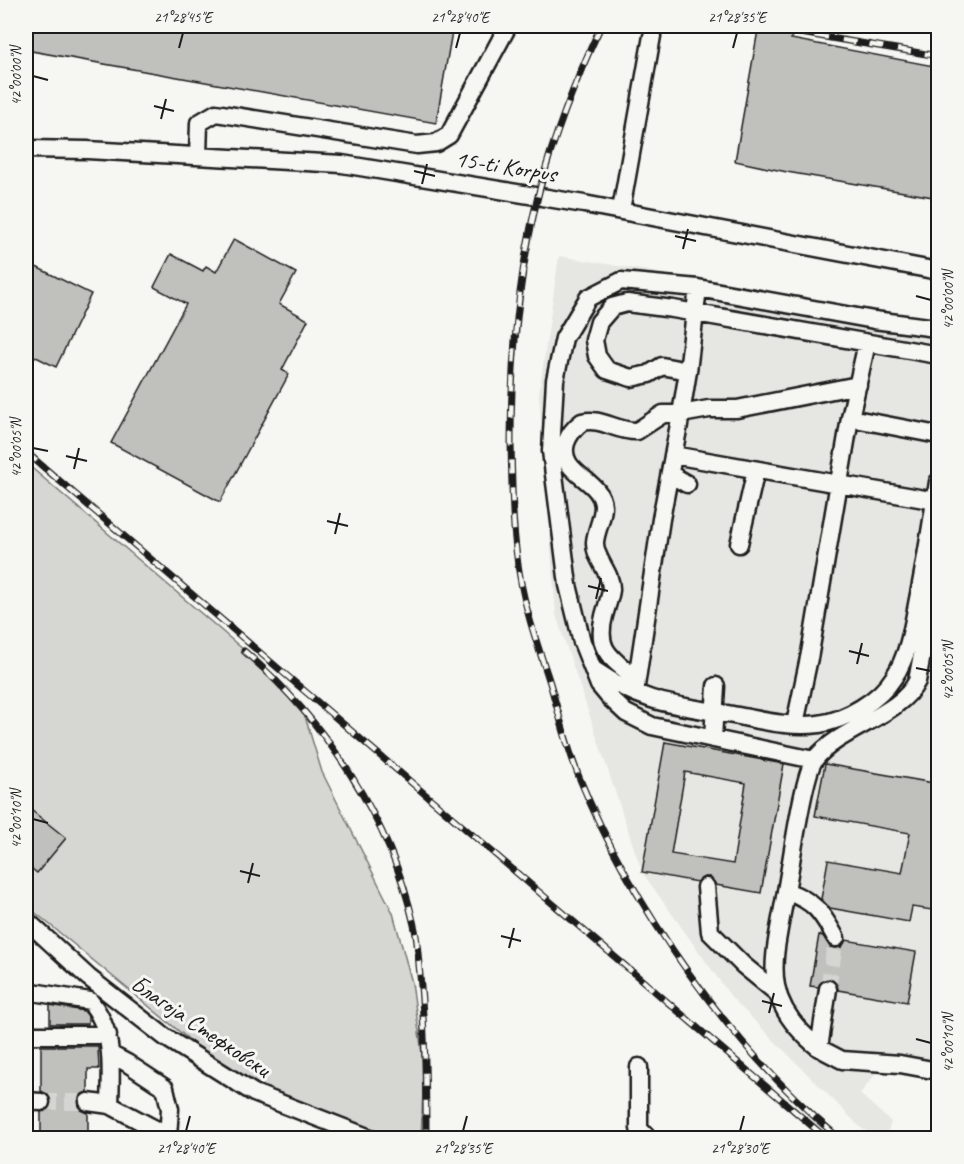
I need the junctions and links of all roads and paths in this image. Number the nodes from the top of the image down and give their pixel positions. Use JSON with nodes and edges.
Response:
{"nodes":[{"id":1,"x":508,"y":26,"type":"edge"},
{"id":2,"x":652,"y":36,"type":"dead end"},
{"id":3,"x":26,"y":150,"type":"edge"},
{"id":4,"x":198,"y":156,"type":"junction"},
{"id":5,"x":621,"y":210,"type":"junction"},
{"id":6,"x":939,"y":270,"type":"edge"},
{"id":7,"x":698,"y":288,"type":"junction"},
{"id":8,"x":694,"y":313,"type":"junction"},
{"id":9,"x":939,"y":333,"type":"edge"},
{"id":10,"x":867,"y":343,"type":"junction"},
{"id":11,"x":939,"y":355,"type":"edge"},
{"id":12,"x":688,"y":371,"type":"junction"},
{"id":13,"x":858,"y":384,"type":"junction"},
{"id":14,"x":681,"y":414,"type":"junction"},
{"id":15,"x":850,"y":418,"type":"junction"},
{"id":16,"x":939,"y":435,"type":"edge"},
{"id":17,"x":558,"y":448,"type":"junction"},
{"id":18,"x":673,"y":455,"type":"junction"},
{"id":19,"x":756,"y":470,"type":"junction"},
{"id":20,"x":670,"y":474,"type":"junction"},
{"id":21,"x":939,"y":482,"type":"edge"},
{"id":22,"x":687,"y":484,"type":"dead end"},
{"id":23,"x":838,"y":485,"type":"junction"},
{"id":24,"x":936,"y":501,"type":"junction"},
{"id":25,"x":739,"y":544,"type":"dead end"},
{"id":26,"x":939,"y":570,"type":"edge"},
{"id":27,"x":594,"y":670,"type":"junction"},
{"id":28,"x":716,"y":686,"type":"dead end"},
{"id":29,"x":636,"y":687,"type":"junction"},
{"id":30,"x":713,"y":711,"type":"junction"},
{"id":31,"x":795,"y":724,"type":"junction"},
{"id":32,"x":713,"y":739,"type":"junction"},
{"id":33,"x":814,"y":760,"type":"junction"},
{"id":34,"x":705,"y":887,"type":"dead end"},
{"id":35,"x":786,"y":891,"type":"junction"},
{"id":36,"x":26,"y":920,"type":"edge"},
{"id":37,"x":836,"y":938,"type":"tunnel mouth"},
{"id":38,"x":828,"y":989,"type":"tunnel mouth"},
{"id":39,"x":26,"y":991,"type":"edge"},
{"id":40,"x":776,"y":992,"type":"junction"},
{"id":41,"x":26,"y":1035,"type":"edge"},
{"id":42,"x":108,"y":1035,"type":"junction"},
{"id":43,"x":819,"y":1048,"type":"junction"},
{"id":44,"x":112,"y":1055,"type":"junction"},
{"id":45,"x":639,"y":1067,"type":"dead end"},
{"id":46,"x":939,"y":1071,"type":"edge"},
{"id":47,"x":88,"y":1102,"type":"tunnel mouth"},
{"id":48,"x":110,"y":1105,"type":"junction"},
{"id":49,"x":639,"y":1135,"type":"edge"},
{"id":50,"x":170,"y":1137,"type":"edge"},
{"id":51,"x":370,"y":1138,"type":"edge"}],
"edges":[{"from":1,"to":4,"type":"street"},
{"from":2,"to":5,"type":"street"},
{"from":3,"to":4,"type":"street","name":"15-ti Korpus"},
{"from":4,"to":5,"type":"street","name":"15-ti Korpus"},
{"from":5,"to":6,"type":"street","name":"15-ti Korpus"},
{"from":7,"to":8,"type":"street"},
{"from":7,"to":9,"type":"street"},
{"from":7,"to":17,"type":"street"},
{"from":8,"to":10,"type":"street"},
{"from":8,"to":12,"type":"street"},
{"from":8,"to":12,"type":"street"},
{"from":10,"to":11,"type":"street"},
{"from":10,"to":13,"type":"street"},
{"from":12,"to":14,"type":"street"},
{"from":13,"to":14,"type":"street"},
{"from":13,"to":15,"type":"street"},
{"from":14,"to":17,"type":"street"},
{"from":14,"to":18,"type":"street"},
{"from":15,"to":16,"type":"street"},
{"from":15,"to":23,"type":"street"},
{"from":17,"to":27,"type":"street"},
{"from":17,"to":29,"type":"street"},
{"from":18,"to":19,"type":"street"},
{"from":18,"to":20,"type":"street"},
{"from":19,"to":23,"type":"street"},
{"from":19,"to":25,"type":"street"},
{"from":20,"to":22,"type":"street"},
{"from":20,"to":29,"type":"street"},
{"from":21,"to":24,"type":"street"},
{"from":23,"to":24,"type":"street"},
{"from":23,"to":31,"type":"street"},
{"from":24,"to":31,"type":"street"},
{"from":26,"to":33,"type":"street"},
{"from":27,"to":29,"type":"street"},
{"from":27,"to":32,"type":"street"},
{"from":28,"to":30,"type":"street"},
{"from":29,"to":30,"type":"street"},
{"from":30,"to":31,"type":"street"},
{"from":30,"to":32,"type":"street"},
{"from":32,"to":33,"type":"street"},
{"from":33,"to":35,"type":"street"},
{"from":34,"to":40,"type":"street"},
{"from":35,"to":37,"type":"street"},
{"from":35,"to":40,"type":"street"},
{"from":36,"to":51,"type":"street","name":"Благоја Стефковски"},
{"from":38,"to":43,"type":"street"},
{"from":39,"to":42,"type":"street"},
{"from":40,"to":43,"type":"street"},
{"from":41,"to":42,"type":"street"},
{"from":42,"to":44,"type":"street"},
{"from":43,"to":46,"type":"street"},
{"from":44,"to":48,"type":"street"},
{"from":44,"to":50,"type":"street"},
{"from":45,"to":49,"type":"street"},
{"from":47,"to":48,"type":"street"},
{"from":48,"to":50,"type":"street"}]}
